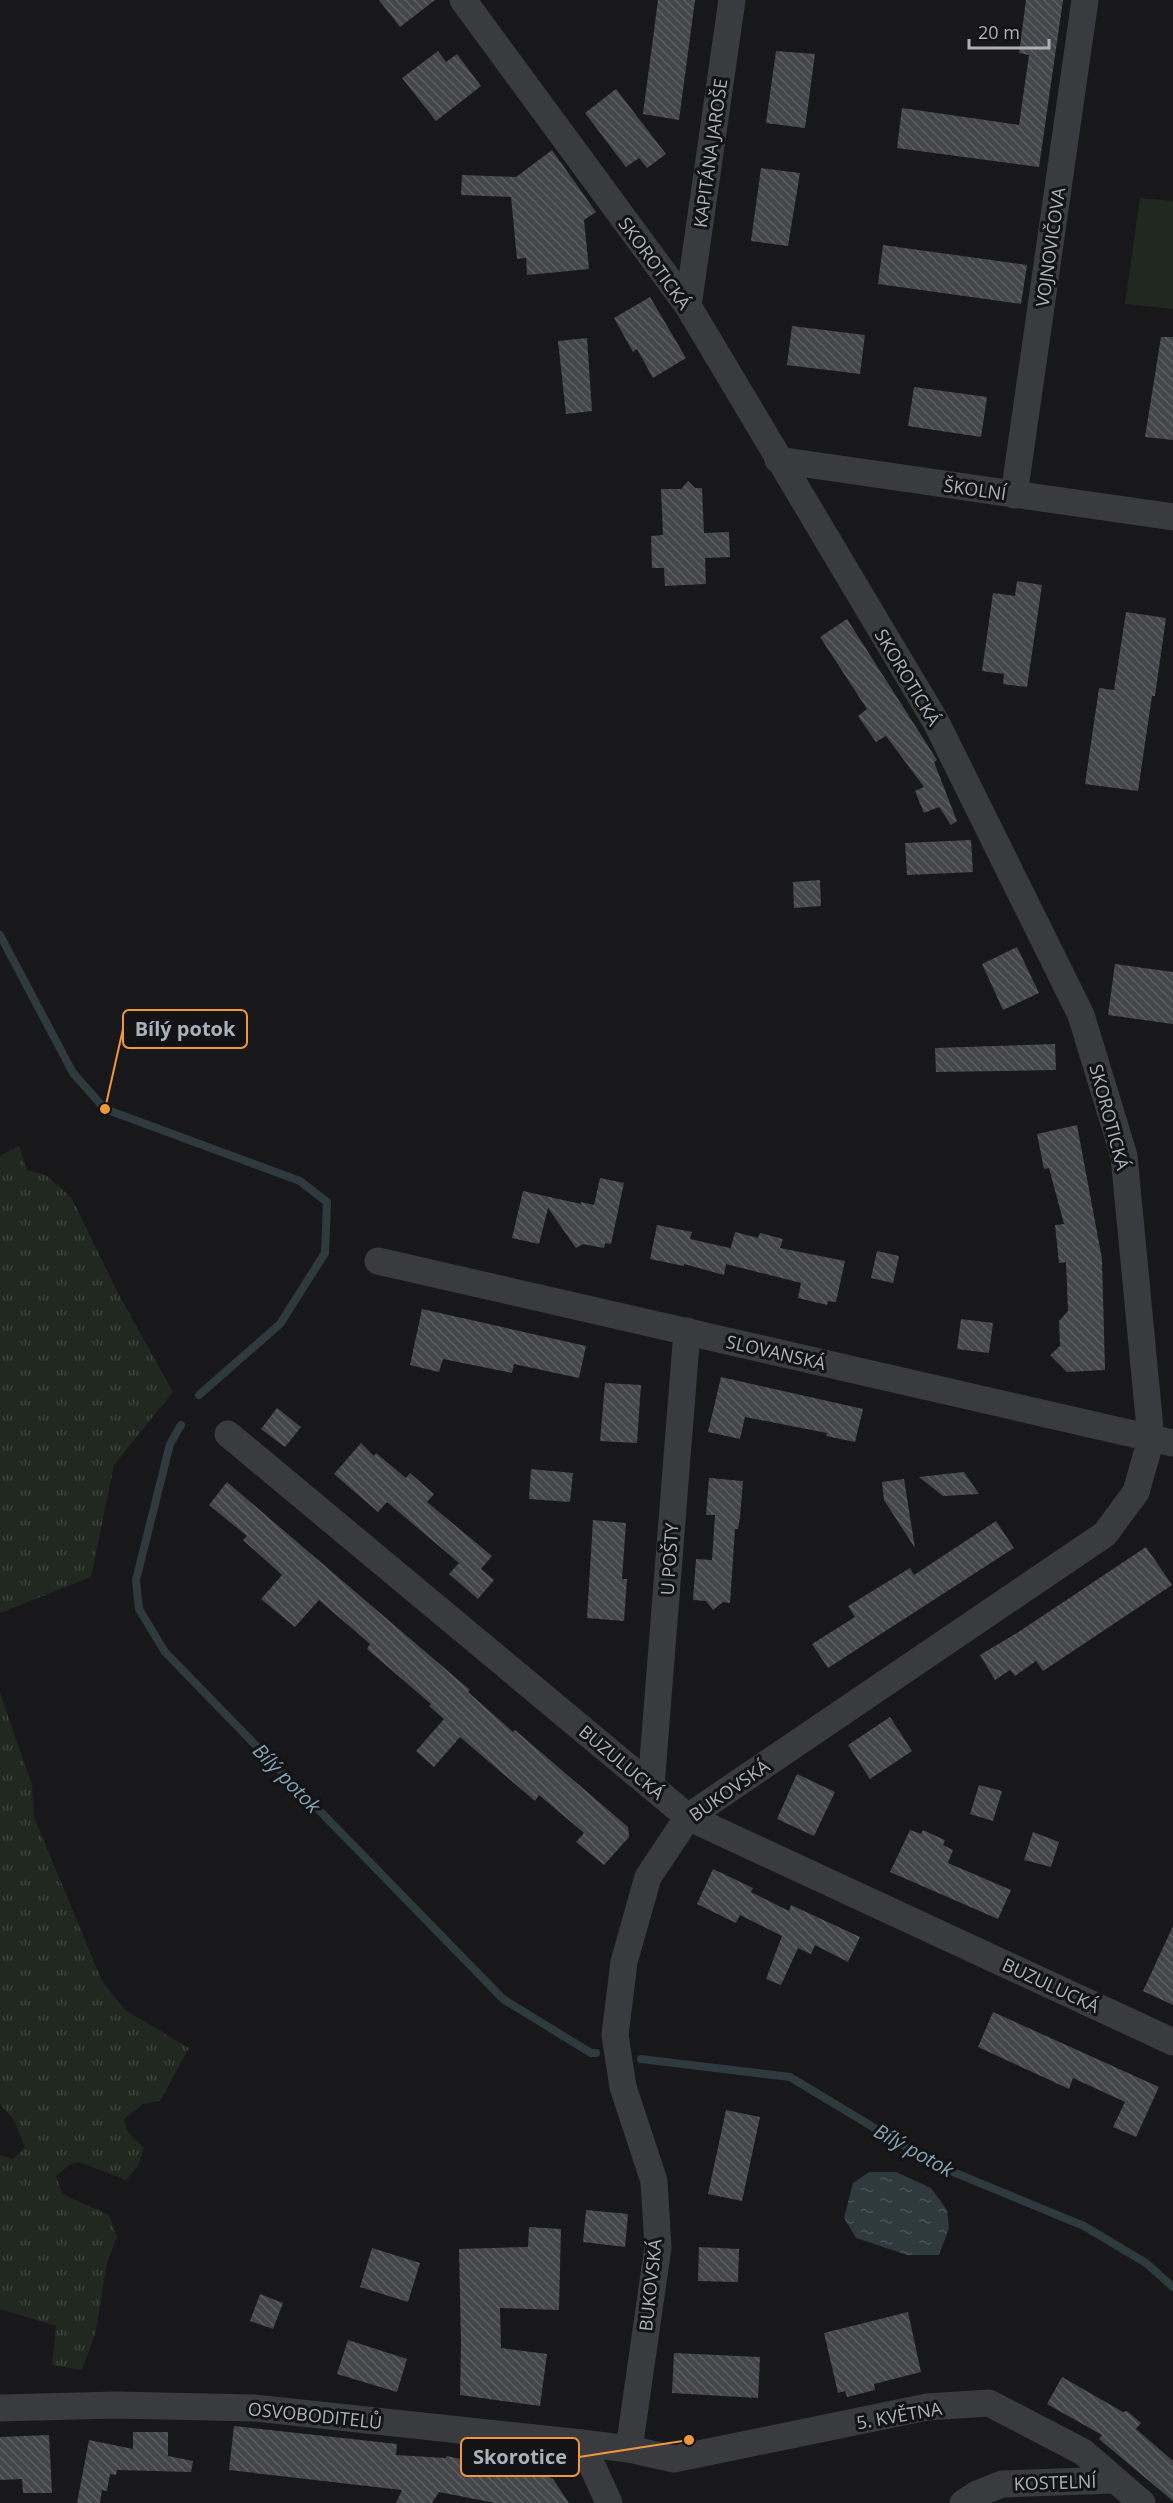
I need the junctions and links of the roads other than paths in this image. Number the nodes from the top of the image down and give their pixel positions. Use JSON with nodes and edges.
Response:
{"nodes":[{"id":1,"x":463,"y":0,"type":"edge"},
{"id":2,"x":732,"y":0,"type":"edge"},
{"id":3,"x":1085,"y":0,"type":"edge"},
{"id":4,"x":688,"y":306,"type":"junction"},
{"id":5,"x":778,"y":460,"type":"junction"},
{"id":6,"x":1014,"y":495,"type":"junction"},
{"id":7,"x":1173,"y":517,"type":"edge"},
{"id":8,"x":378,"y":1261,"type":"dead end"},
{"id":9,"x":687,"y":1332,"type":"junction"},
{"id":10,"x":228,"y":1434,"type":"dead end"},
{"id":11,"x":1162,"y":1441,"type":"edge"},
{"id":12,"x":651,"y":1786,"type":"junction"},
{"id":13,"x":688,"y":1816,"type":"junction"},
{"id":14,"x":1173,"y":2042,"type":"edge"},
{"id":15,"x":0,"y":2408,"type":"edge"},
{"id":16,"x":582,"y":2443,"type":"junction"},
{"id":17,"x":629,"y":2449,"type":"junction"},
{"id":18,"x":1115,"y":2480,"type":"junction"},
{"id":19,"x":609,"y":2503,"type":"edge"},
{"id":20,"x":963,"y":2503,"type":"edge"},
{"id":21,"x":1142,"y":2503,"type":"edge"}],
"edges":[{"from":1,"to":4,"type":"street","name":"SKOROTICKÁ"},
{"from":2,"to":4,"type":"street","name":"KAPITÁNA JAROŠE"},
{"from":3,"to":6,"type":"street","name":"VOJNOVIČOVA"},
{"from":4,"to":5,"type":"street","name":"SKOROTICKÁ"},
{"from":5,"to":6,"type":"street","name":"ŠKOLNÍ"},
{"from":5,"to":11,"type":"street","name":"SKOROTICKÁ"},
{"from":6,"to":7,"type":"street","name":"ŠKOLNÍ"},
{"from":8,"to":9,"type":"street","name":"SLOVANSKÁ"},
{"from":9,"to":11,"type":"street","name":"SLOVANSKÁ"},
{"from":9,"to":12,"type":"street","name":"U POŠTY"},
{"from":10,"to":12,"type":"street","name":"BUZULUCKÁ"},
{"from":11,"to":13,"type":"street","name":"BUKOVSKÁ"},
{"from":12,"to":13,"type":"street","name":"BUZULUCKÁ"},
{"from":13,"to":14,"type":"street","name":"BUZULUCKÁ"},
{"from":13,"to":17,"type":"street","name":"BUKOVSKÁ"},
{"from":15,"to":16,"type":"street","name":"OSVOBODITELŮ"},
{"from":16,"to":17,"type":"street","name":"OSVOBODITELŮ"},
{"from":16,"to":19,"type":"street"},
{"from":17,"to":18,"type":"street","name":"5. KVĚTNA"},
{"from":18,"to":20,"type":"street","name":"KOSTELNÍ"},
{"from":18,"to":21,"type":"street","name":"5. KVĚTNA"}]}
